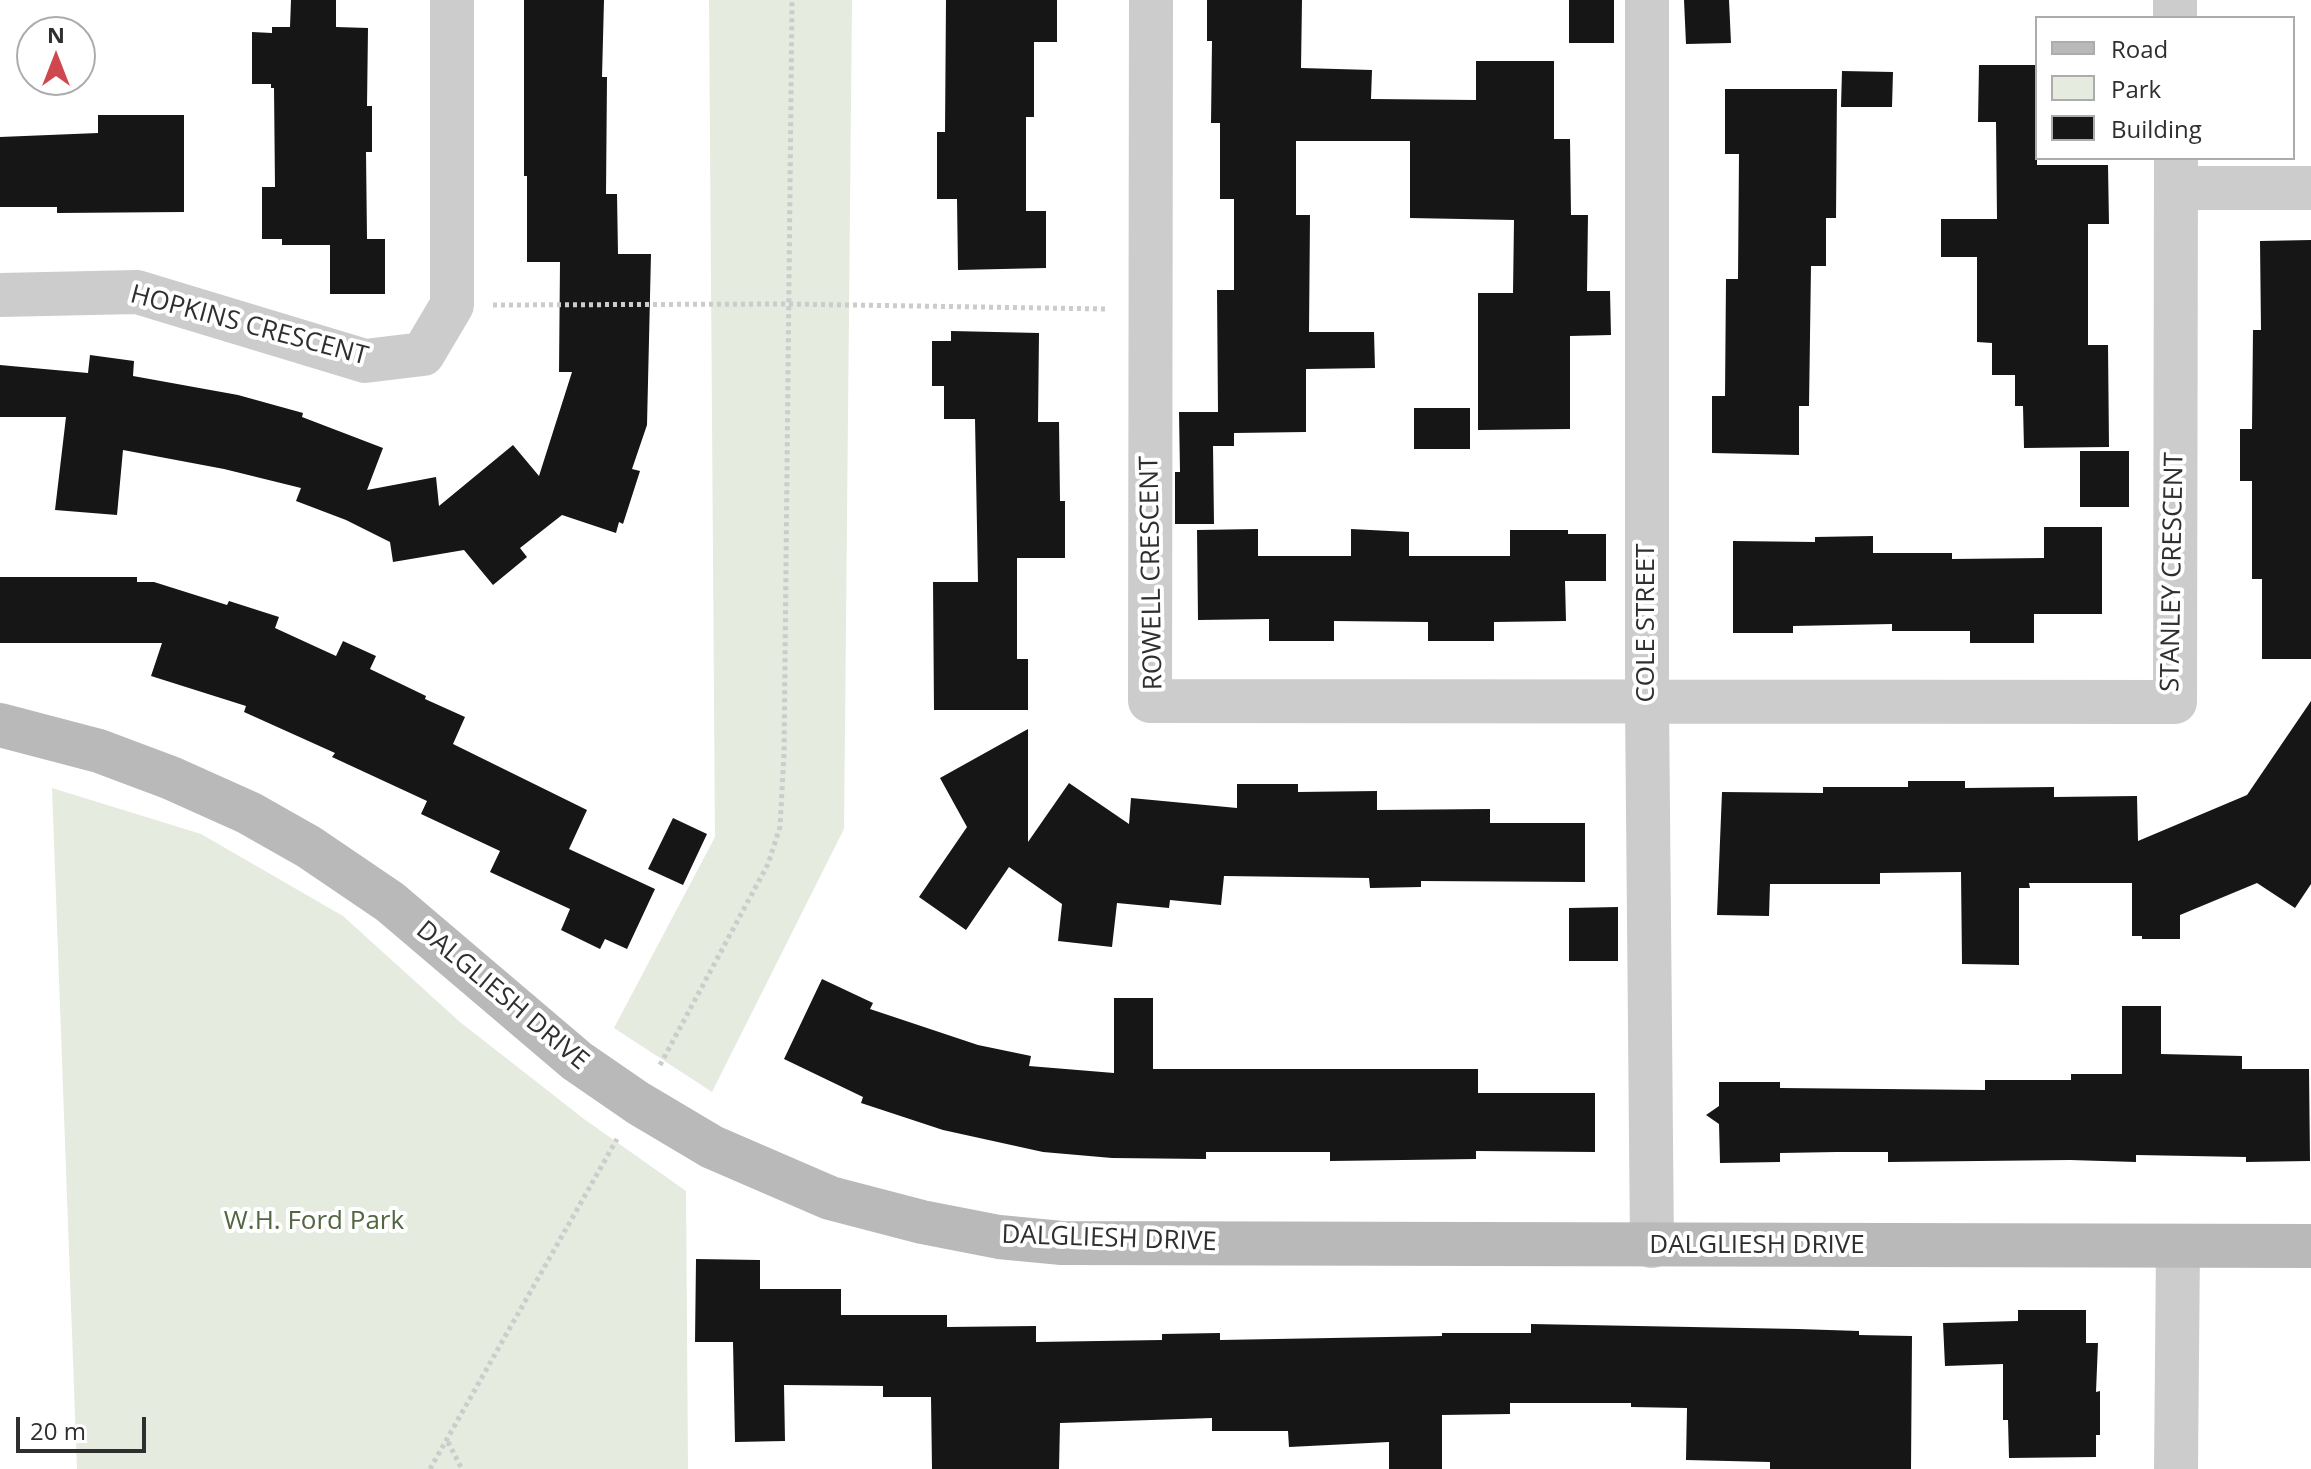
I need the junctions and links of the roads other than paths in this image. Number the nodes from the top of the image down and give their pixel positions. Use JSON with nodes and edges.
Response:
{"nodes":[{"id":1,"x":452,"y":0,"type":"edge"},
{"id":2,"x":1151,"y":0,"type":"edge"},
{"id":3,"x":1647,"y":0,"type":"edge"},
{"id":4,"x":2176,"y":173,"type":"edge"},
{"id":5,"x":2311,"y":188,"type":"edge"},
{"id":6,"x":0,"y":295,"type":"edge"},
{"id":7,"x":1647,"y":702,"type":"junction"},
{"id":8,"x":0,"y":725,"type":"edge"},
{"id":9,"x":1652,"y":1246,"type":"junction"},
{"id":10,"x":2178,"y":1246,"type":"junction"},
{"id":11,"x":2311,"y":1246,"type":"edge"},
{"id":12,"x":2176,"y":1469,"type":"edge"}],
"edges":[{"from":1,"to":6,"type":"street","name":"HOPKINS CRESCENT"},
{"from":2,"to":7,"type":"street","name":"ROWELL CRESCENT"},
{"from":3,"to":7,"type":"street","name":"COLE STREET"},
{"from":4,"to":5,"type":"street"},
{"from":4,"to":7,"type":"street","name":"STANLEY CRESCENT"},
{"from":7,"to":9,"type":"street","name":"COLE STREET"},
{"from":8,"to":9,"type":"street","name":"DALGLIESH DRIVE"},
{"from":9,"to":10,"type":"street","name":"DALGLIESH DRIVE"},
{"from":10,"to":11,"type":"street","name":"DALGLIESH DRIVE"},
{"from":10,"to":12,"type":"street"}]}
